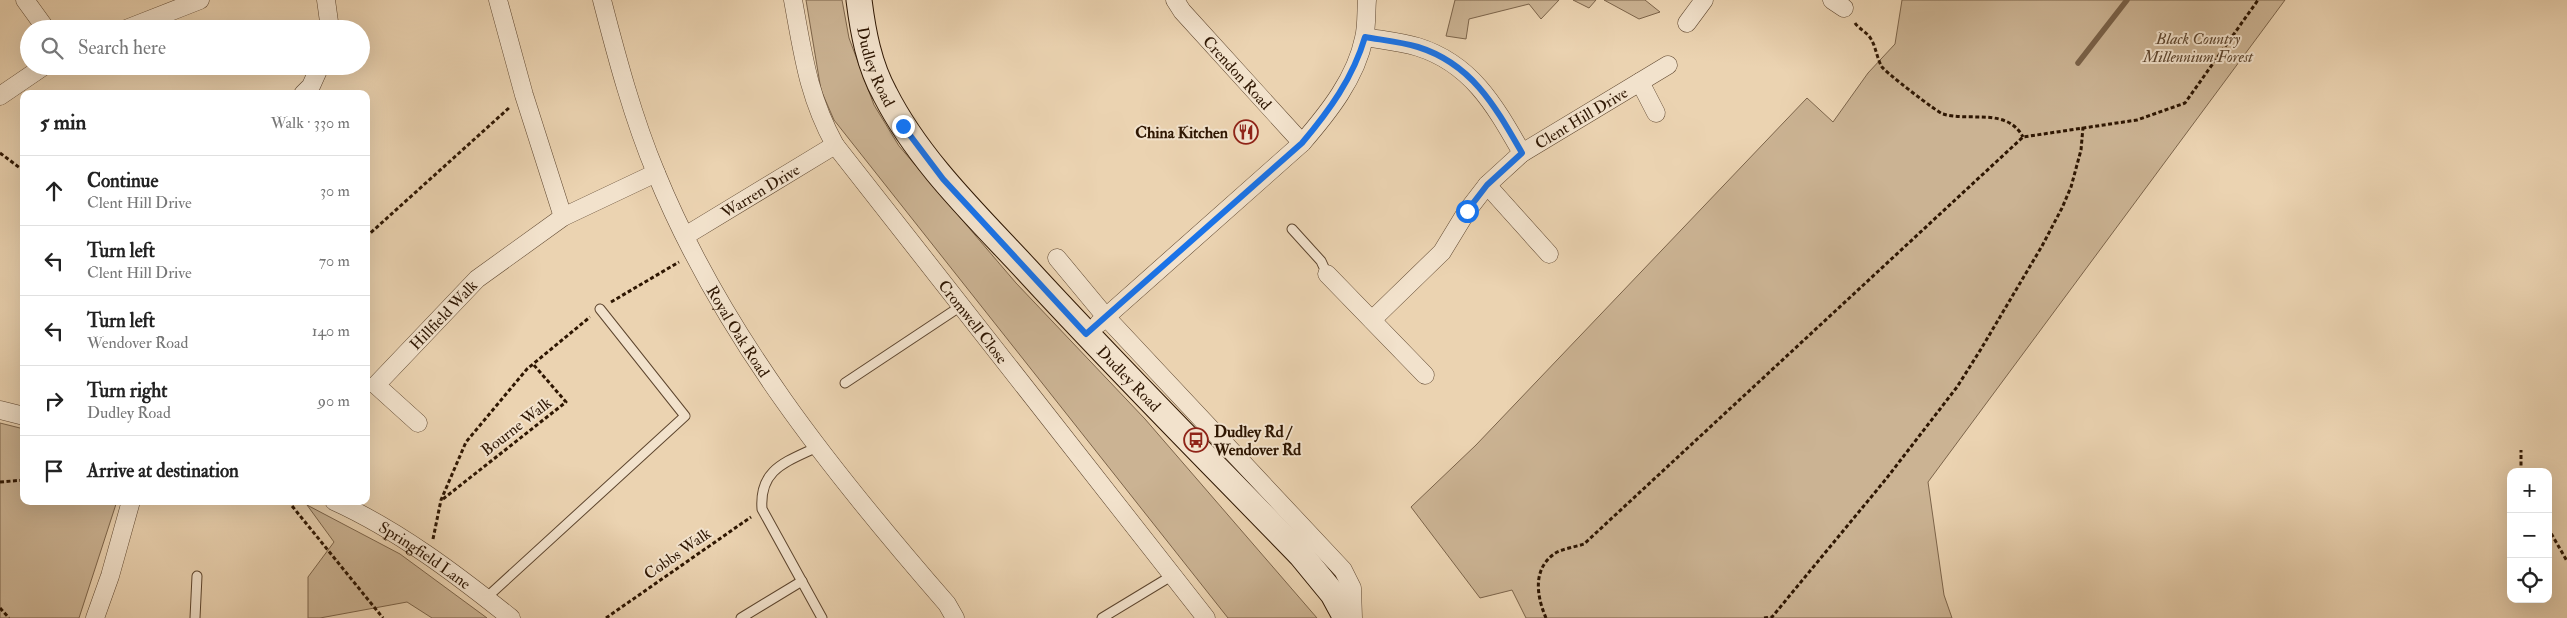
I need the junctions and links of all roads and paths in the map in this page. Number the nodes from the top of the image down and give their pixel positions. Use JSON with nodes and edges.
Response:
{"nodes":[{"id":1,"x":25,"y":0,"type":"edge"},
{"id":2,"x":326,"y":0,"type":"edge"},
{"id":3,"x":498,"y":0,"type":"edge"},
{"id":4,"x":602,"y":0,"type":"edge"},
{"id":5,"x":793,"y":0,"type":"edge"},
{"id":6,"x":860,"y":0,"type":"edge"},
{"id":7,"x":1175,"y":0,"type":"edge"},
{"id":8,"x":1367,"y":0,"type":"edge"},
{"id":9,"x":1704,"y":0,"type":"edge"},
{"id":10,"x":2258,"y":0,"type":"edge"},
{"id":11,"x":196,"y":1,"type":"edge"},
{"id":12,"x":1838,"y":4,"type":"edge"},
{"id":13,"x":39,"y":20,"type":"edge"},
{"id":14,"x":148,"y":20,"type":"edge"},
{"id":15,"x":329,"y":20,"type":"edge"},
{"id":16,"x":1687,"y":23,"type":"dead end"},
{"id":17,"x":1365,"y":37,"type":"junction"},
{"id":18,"x":1668,"y":65,"type":"dead end"},
{"id":19,"x":31,"y":75,"type":"edge"},
{"id":20,"x":316,"y":75,"type":"edge"},
{"id":21,"x":1640,"y":82,"type":"junction"},
{"id":22,"x":307,"y":90,"type":"edge"},
{"id":23,"x":524,"y":94,"type":"junction"},
{"id":24,"x":0,"y":96,"type":"edge"},
{"id":25,"x":1656,"y":113,"type":"dead end"},
{"id":26,"x":2083,"y":127,"type":"junction"},
{"id":27,"x":2023,"y":137,"type":"junction"},
{"id":28,"x":1302,"y":143,"type":"junction"},
{"id":29,"x":835,"y":145,"type":"junction"},
{"id":30,"x":0,"y":153,"type":"edge"},
{"id":31,"x":1522,"y":153,"type":"junction"},
{"id":32,"x":20,"y":168,"type":"edge"},
{"id":33,"x":656,"y":173,"type":"junction"},
{"id":34,"x":1487,"y":185,"type":"junction"},
{"id":35,"x":563,"y":217,"type":"junction"},
{"id":36,"x":1292,"y":229,"type":"dead end"},
{"id":37,"x":370,"y":233,"type":"edge"},
{"id":38,"x":685,"y":236,"type":"junction"},
{"id":39,"x":1549,"y":254,"type":"dead end"},
{"id":40,"x":1057,"y":258,"type":"dead end"},
{"id":41,"x":1327,"y":274,"type":"joint"},
{"id":42,"x":961,"y":306,"type":"junction"},
{"id":43,"x":600,"y":309,"type":"junction"},
{"id":44,"x":1106,"y":317,"type":"junction"},
{"id":45,"x":1372,"y":320,"type":"junction"},
{"id":46,"x":1086,"y":334,"type":"junction"},
{"id":47,"x":533,"y":364,"type":"junction"},
{"id":48,"x":1425,"y":375,"type":"dead end"},
{"id":49,"x":845,"y":383,"type":"dead end"},
{"id":50,"x":0,"y":410,"type":"edge"},
{"id":51,"x":20,"y":415,"type":"edge"},
{"id":52,"x":418,"y":423,"type":"dead end"},
{"id":53,"x":817,"y":447,"type":"junction"},
{"id":54,"x":2521,"y":450,"type":"dead end"},
{"id":55,"x":2521,"y":468,"type":"edge"},
{"id":56,"x":20,"y":480,"type":"edge"},
{"id":57,"x":0,"y":482,"type":"edge"},
{"id":58,"x":441,"y":500,"type":"junction"},
{"id":59,"x":129,"y":505,"type":"edge"},
{"id":60,"x":291,"y":505,"type":"edge"},
{"id":61,"x":342,"y":505,"type":"edge"},
{"id":62,"x":762,"y":509,"type":"junction"},
{"id":63,"x":2552,"y":535,"type":"edge"},
{"id":64,"x":429,"y":558,"type":"junction"},
{"id":65,"x":2567,"y":561,"type":"edge"},
{"id":66,"x":1173,"y":575,"type":"junction"},
{"id":67,"x":197,"y":576,"type":"dead end"},
{"id":68,"x":802,"y":581,"type":"junction"},
{"id":69,"x":486,"y":598,"type":"junction"},
{"id":70,"x":0,"y":608,"type":"edge"},
{"id":71,"x":9,"y":618,"type":"edge"},
{"id":72,"x":95,"y":618,"type":"edge"},
{"id":73,"x":195,"y":618,"type":"edge"},
{"id":74,"x":383,"y":618,"type":"edge"},
{"id":75,"x":511,"y":618,"type":"edge"},
{"id":76,"x":606,"y":618,"type":"edge"},
{"id":77,"x":741,"y":618,"type":"edge"},
{"id":78,"x":822,"y":618,"type":"edge"},
{"id":79,"x":955,"y":618,"type":"edge"},
{"id":80,"x":1102,"y":618,"type":"edge"},
{"id":81,"x":1206,"y":618,"type":"edge"},
{"id":82,"x":1346,"y":618,"type":"edge"},
{"id":83,"x":1353,"y":618,"type":"edge"},
{"id":84,"x":1546,"y":618,"type":"edge"},
{"id":85,"x":1764,"y":618,"type":"edge"}],
"edges":[{"from":1,"to":13,"type":"street"},
{"from":2,"to":15,"type":"street"},
{"from":3,"to":23,"type":"street"},
{"from":4,"to":33,"type":"street","name":"Royal Oak Road"},
{"from":5,"to":29,"type":"street","name":"Cromwell Close"},
{"from":6,"to":46,"type":"main road","name":"Dudley Road"},
{"from":7,"to":28,"type":"street","name":"Crendon Road"},
{"from":8,"to":17,"type":"street"},
{"from":9,"to":16,"type":"street"},
{"from":10,"to":26,"type":"path"},
{"from":11,"to":14,"type":"street"},
{"from":12,"to":27,"type":"path"},
{"from":17,"to":28,"type":"street"},
{"from":17,"to":31,"type":"street","name":"Clent Hill Drive"},
{"from":18,"to":21,"type":"street","name":"Clent Hill Drive"},
{"from":19,"to":24,"type":"street"},
{"from":20,"to":22,"type":"street"},
{"from":21,"to":25,"type":"street","name":"Clent Hill Drive"},
{"from":21,"to":31,"type":"street","name":"Clent Hill Drive"},
{"from":23,"to":35,"type":"street"},
{"from":23,"to":37,"type":"path"},
{"from":26,"to":27,"type":"path"},
{"from":26,"to":85,"type":"path"},
{"from":27,"to":84,"type":"path"},
{"from":28,"to":44,"type":"street"},
{"from":29,"to":38,"type":"street","name":"Warren Drive"},
{"from":29,"to":42,"type":"street","name":"Cromwell Close"},
{"from":30,"to":32,"type":"path"},
{"from":31,"to":34,"type":"street","name":"Clent Hill Drive"},
{"from":33,"to":35,"type":"street","name":"Hillfield Walk"},
{"from":33,"to":38,"type":"street","name":"Royal Oak Road"},
{"from":34,"to":39,"type":"street"},
{"from":34,"to":45,"type":"street","name":"Clent Hill Drive"},
{"from":35,"to":52,"type":"street","name":"Hillfield Walk"},
{"from":36,"to":41,"type":"lane"},
{"from":38,"to":43,"type":"path","name":"Bourne Walk"},
{"from":38,"to":53,"type":"street","name":"Royal Oak Road"},
{"from":40,"to":44,"type":"street"},
{"from":41,"to":45,"type":"street"},
{"from":42,"to":49,"type":"lane"},
{"from":42,"to":66,"type":"street","name":"Cromwell Close"},
{"from":43,"to":47,"type":"path","name":"Bourne Walk"},
{"from":43,"to":69,"type":"lane"},
{"from":44,"to":46,"type":"street"},
{"from":44,"to":83,"type":"street"},
{"from":45,"to":48,"type":"street"},
{"from":46,"to":82,"type":"main road","name":"Dudley Road"},
{"from":47,"to":58,"type":"path","name":"Bourne Walk"},
{"from":47,"to":58,"type":"path","name":"Bourne Walk"},
{"from":50,"to":51,"type":"street"},
{"from":53,"to":62,"type":"lane"},
{"from":53,"to":79,"type":"street","name":"Royal Oak Road"},
{"from":54,"to":55,"type":"path"},
{"from":56,"to":57,"type":"path"},
{"from":58,"to":64,"type":"path","name":"Bourne Walk"},
{"from":59,"to":72,"type":"street"},
{"from":60,"to":74,"type":"path"},
{"from":61,"to":64,"type":"street","name":"Springfield Lane"},
{"from":62,"to":68,"type":"lane"},
{"from":62,"to":76,"type":"path","name":"Cobbs Walk"},
{"from":63,"to":65,"type":"path"},
{"from":64,"to":69,"type":"street","name":"Springfield Lane"},
{"from":66,"to":80,"type":"lane"},
{"from":66,"to":81,"type":"street","name":"Cromwell Close"},
{"from":67,"to":73,"type":"lane"},
{"from":68,"to":77,"type":"lane"},
{"from":68,"to":78,"type":"lane"},
{"from":69,"to":75,"type":"street","name":"Springfield Lane"},
{"from":70,"to":71,"type":"path"}]}
